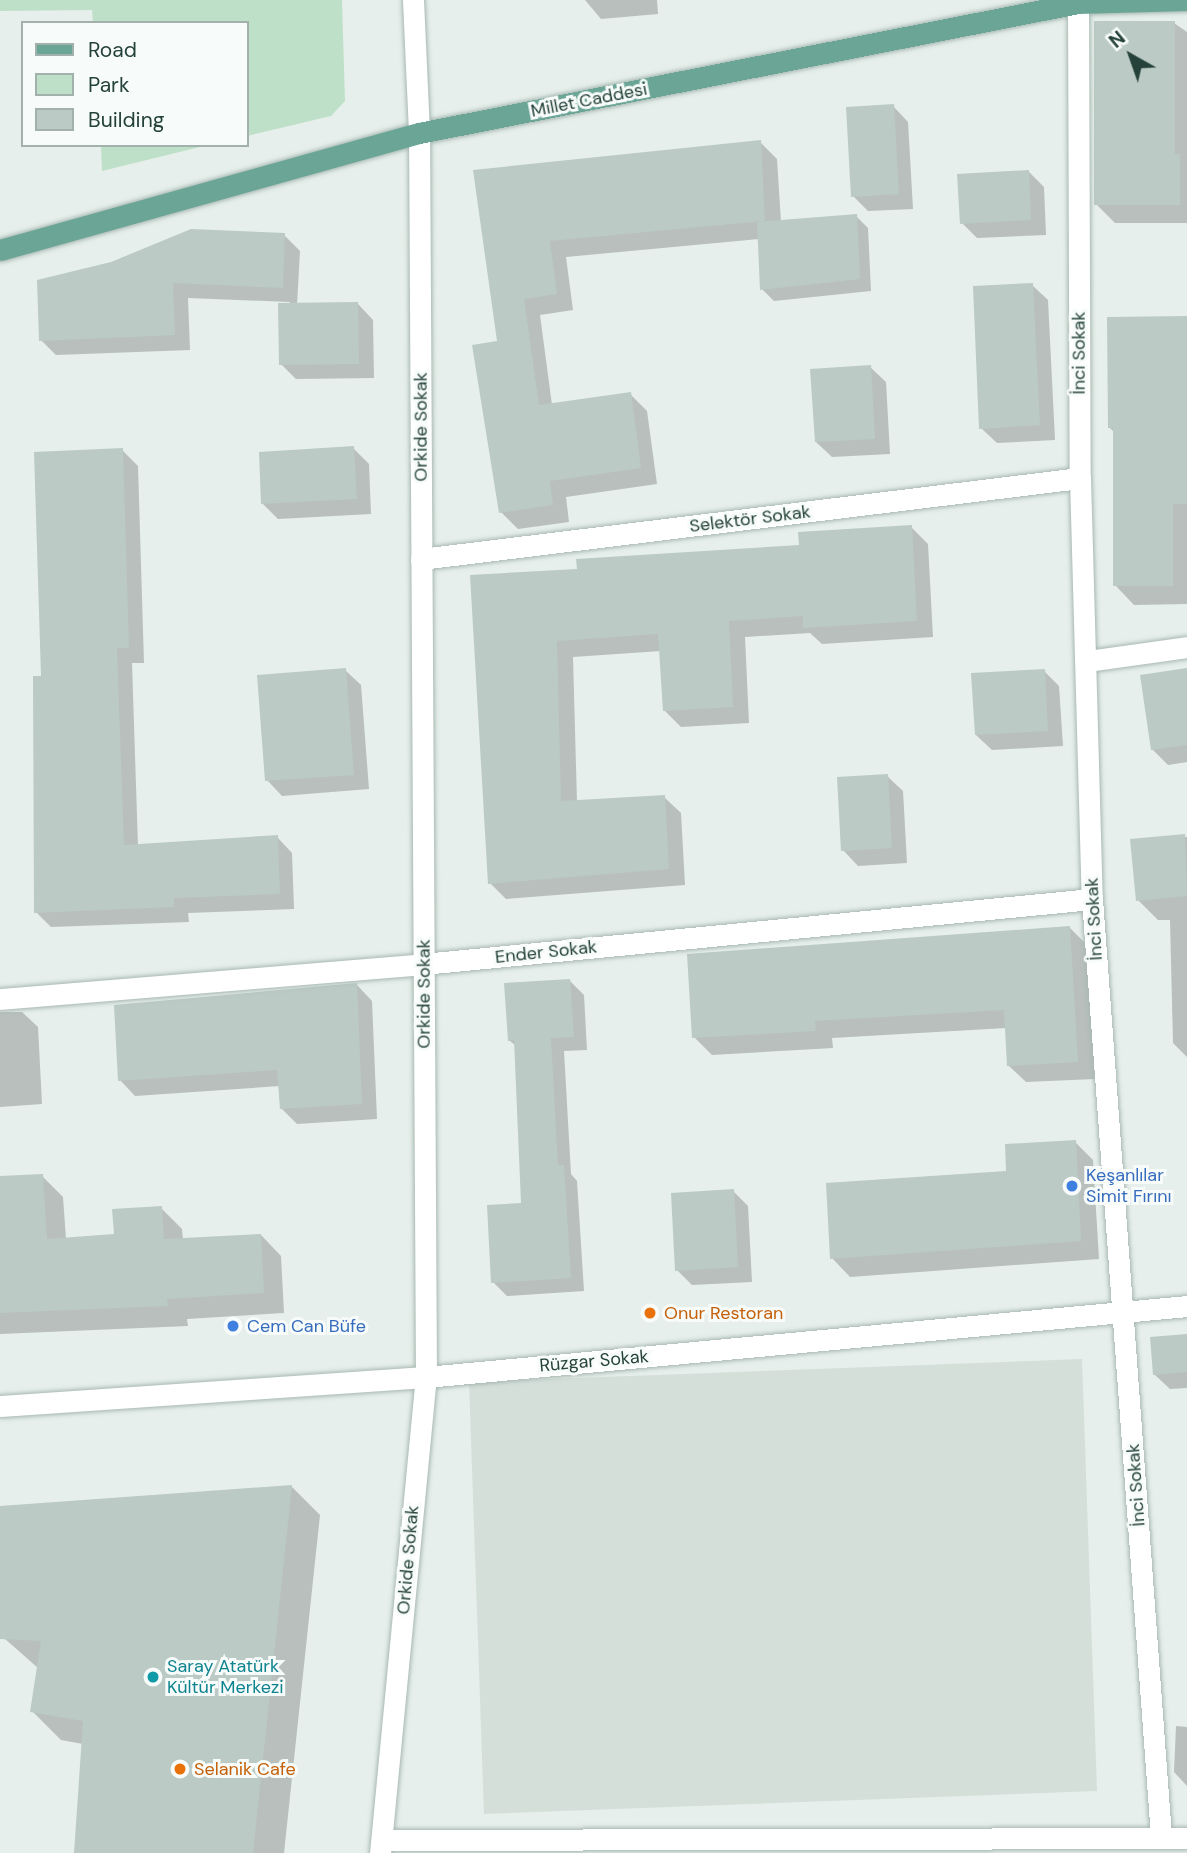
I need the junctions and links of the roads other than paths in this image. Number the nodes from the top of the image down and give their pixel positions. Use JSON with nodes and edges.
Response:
{"nodes":[{"id":1,"x":413,"y":0,"type":"edge"},
{"id":2,"x":1078,"y":1,"type":"edge"},
{"id":3,"x":1187,"y":1,"type":"edge"},
{"id":4,"x":419,"y":133,"type":"junction"},
{"id":5,"x":0,"y":250,"type":"edge"},
{"id":6,"x":1080,"y":478,"type":"junction"},
{"id":7,"x":421,"y":559,"type":"junction"},
{"id":8,"x":1187,"y":647,"type":"edge"},
{"id":9,"x":1088,"y":661,"type":"junction"},
{"id":10,"x":1092,"y":899,"type":"junction"},
{"id":11,"x":423,"y":964,"type":"junction"},
{"id":12,"x":0,"y":999,"type":"edge"},
{"id":13,"x":1187,"y":1306,"type":"edge"},
{"id":14,"x":1124,"y":1311,"type":"junction"},
{"id":15,"x":426,"y":1377,"type":"junction"},
{"id":16,"x":0,"y":1406,"type":"edge"},
{"id":17,"x":1160,"y":1836,"type":"junction"},
{"id":18,"x":1187,"y":1838,"type":"edge"},
{"id":19,"x":381,"y":1847,"type":"edge"}],
"edges":[{"from":1,"to":4,"type":"street","name":"Orkide Sokak"},
{"from":2,"to":3,"type":"main road","name":"Millet Caddesi"},
{"from":2,"to":4,"type":"main road","name":"Millet Caddesi"},
{"from":2,"to":6,"type":"street","name":"İnci Sokak"},
{"from":4,"to":5,"type":"main road","name":"Millet Caddesi"},
{"from":4,"to":7,"type":"street","name":"Orkide Sokak"},
{"from":6,"to":7,"type":"street","name":"Selektör Sokak"},
{"from":6,"to":9,"type":"street","name":"İnci Sokak"},
{"from":7,"to":11,"type":"street","name":"Orkide Sokak"},
{"from":8,"to":9,"type":"street"},
{"from":9,"to":10,"type":"street","name":"İnci Sokak"},
{"from":10,"to":11,"type":"street","name":"Ender Sokak"},
{"from":10,"to":14,"type":"street","name":"İnci Sokak"},
{"from":11,"to":12,"type":"street","name":"Ender Sokak"},
{"from":11,"to":15,"type":"street","name":"Orkide Sokak"},
{"from":13,"to":14,"type":"street","name":"Rüzgar Sokak"},
{"from":14,"to":15,"type":"street","name":"Rüzgar Sokak"},
{"from":14,"to":17,"type":"street","name":"İnci Sokak"},
{"from":15,"to":16,"type":"street","name":"Rüzgar Sokak"},
{"from":15,"to":19,"type":"street","name":"Orkide Sokak"},
{"from":17,"to":18,"type":"street"},
{"from":17,"to":19,"type":"street"}]}
